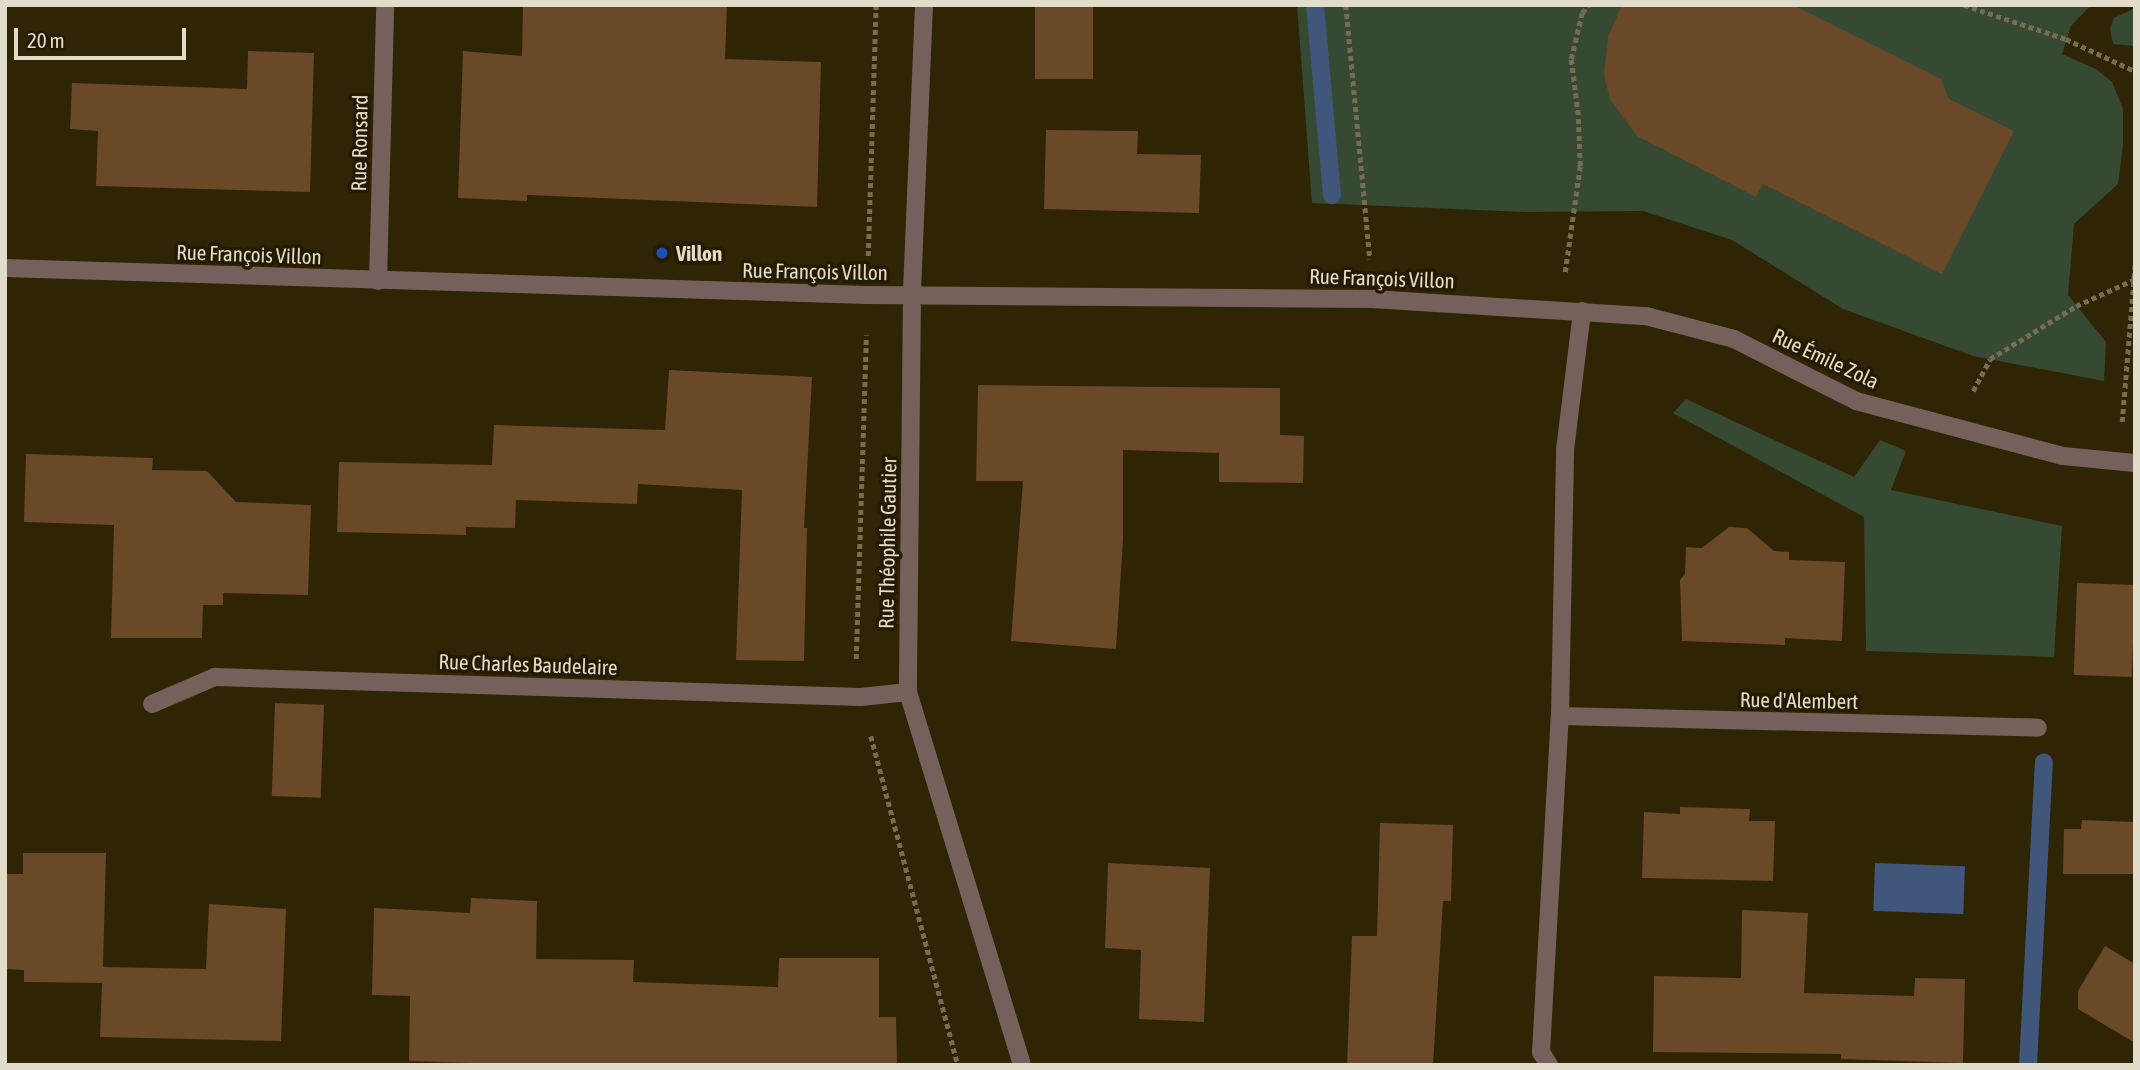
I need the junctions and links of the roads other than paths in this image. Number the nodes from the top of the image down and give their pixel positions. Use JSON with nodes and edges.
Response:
{"nodes":[{"id":1,"x":386,"y":5,"type":"edge"},
{"id":2,"x":924,"y":5,"type":"edge"},
{"id":3,"x":5,"y":268,"type":"edge"},
{"id":4,"x":378,"y":281,"type":"junction"},
{"id":5,"x":912,"y":296,"type":"junction"},
{"id":6,"x":1582,"y":311,"type":"junction"},
{"id":7,"x":2127,"y":462,"type":"edge"},
{"id":8,"x":908,"y":692,"type":"junction"},
{"id":9,"x":152,"y":704,"type":"dead end"},
{"id":10,"x":1560,"y":716,"type":"junction"},
{"id":11,"x":2038,"y":728,"type":"dead end"},
{"id":12,"x":1022,"y":1065,"type":"edge"},
{"id":13,"x":1549,"y":1065,"type":"edge"}],
"edges":[{"from":1,"to":4,"type":"street","name":"Rue Ronsard"},
{"from":2,"to":5,"type":"street","name":"Rue Théophile Gautier"},
{"from":3,"to":4,"type":"street","name":"Rue François Villon"},
{"from":4,"to":5,"type":"street","name":"Rue François Villon"},
{"from":5,"to":6,"type":"street","name":"Rue François Villon"},
{"from":5,"to":8,"type":"street","name":"Rue Théophile Gautier"},
{"from":6,"to":7,"type":"street","name":"Rue Émile Zola"},
{"from":6,"to":10,"type":"street"},
{"from":8,"to":9,"type":"street","name":"Rue Charles Baudelaire"},
{"from":8,"to":12,"type":"street","name":"Rue Théophile Gautier"},
{"from":10,"to":11,"type":"street","name":"Rue d'Alembert"},
{"from":10,"to":13,"type":"street"}]}
